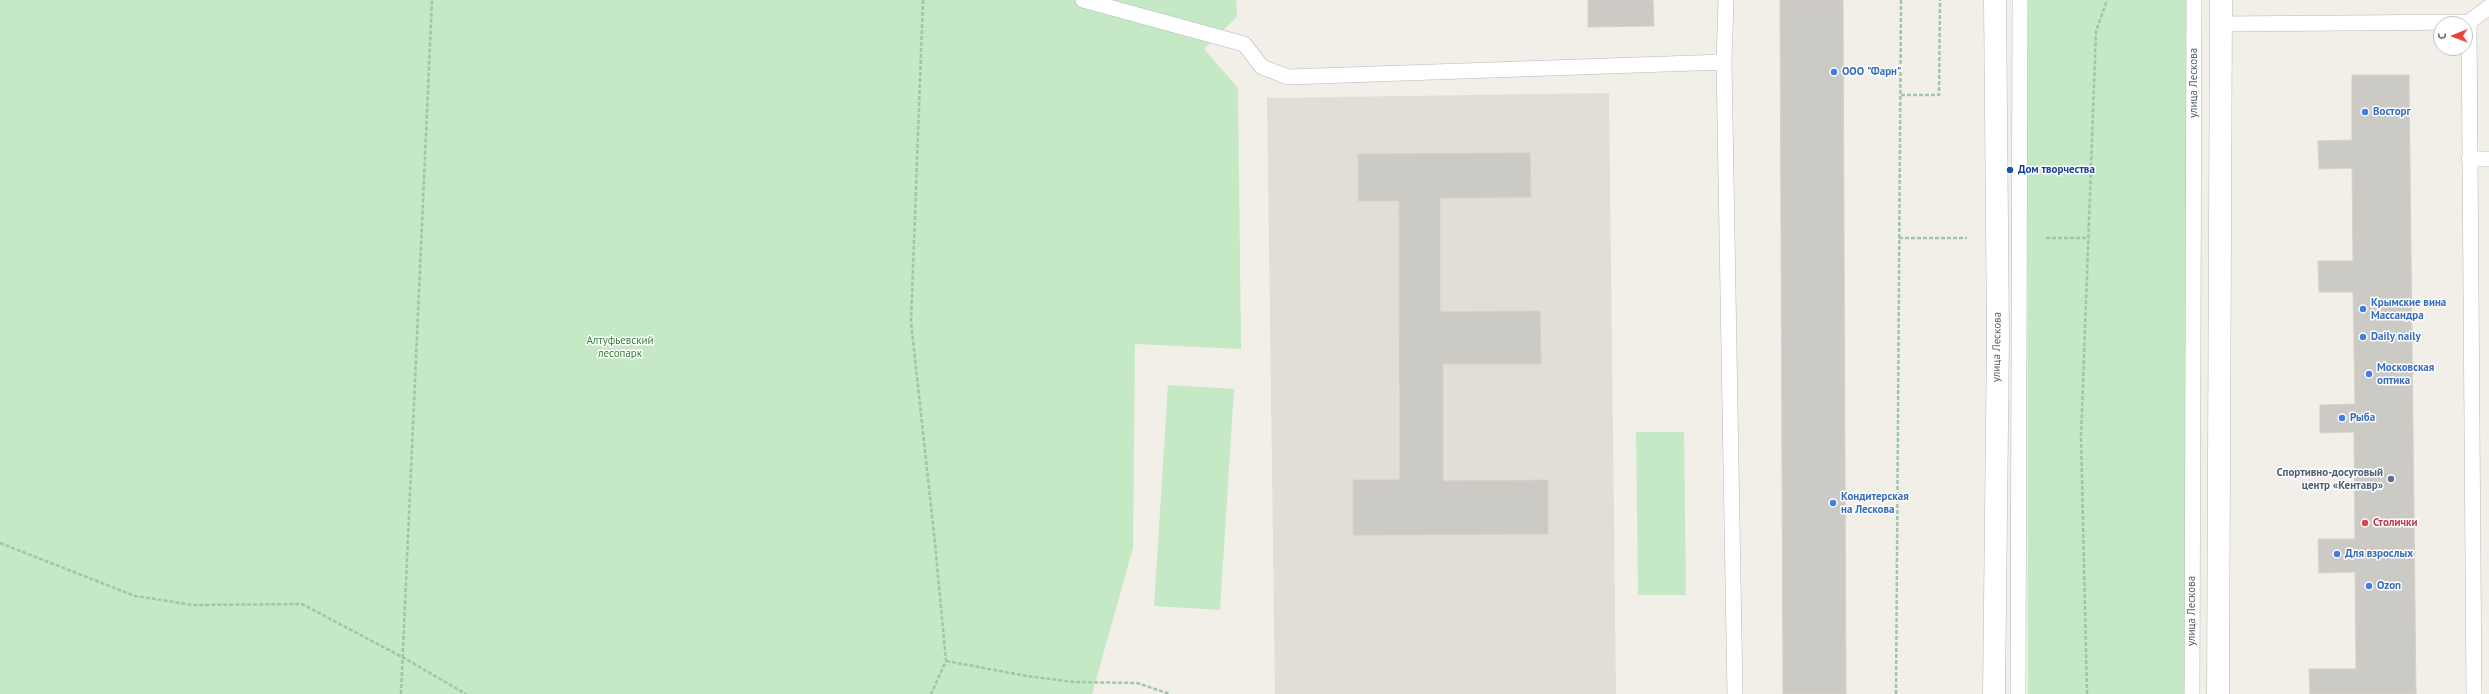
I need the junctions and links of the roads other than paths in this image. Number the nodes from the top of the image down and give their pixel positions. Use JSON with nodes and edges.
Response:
{"nodes":[{"id":1,"x":1083,"y":0,"type":"edge"},
{"id":2,"x":1726,"y":0,"type":"edge"},
{"id":3,"x":1995,"y":0,"type":"edge"},
{"id":4,"x":2020,"y":0,"type":"edge"},
{"id":5,"x":2194,"y":0,"type":"edge"},
{"id":6,"x":2221,"y":0,"type":"edge"},
{"id":7,"x":2489,"y":7,"type":"edge"},
{"id":8,"x":2473,"y":19,"type":"edge"},
{"id":9,"x":2433,"y":22,"type":"edge"},
{"id":10,"x":2221,"y":24,"type":"junction"},
{"id":11,"x":2469,"y":56,"type":"edge"},
{"id":12,"x":1724,"y":62,"type":"junction"},
{"id":13,"x":2470,"y":159,"type":"junction"},
{"id":14,"x":2489,"y":159,"type":"edge"},
{"id":15,"x":1735,"y":694,"type":"edge"},
{"id":16,"x":1994,"y":694,"type":"edge"},
{"id":17,"x":2018,"y":694,"type":"edge"},
{"id":18,"x":2192,"y":694,"type":"edge"},
{"id":19,"x":2218,"y":694,"type":"edge"},
{"id":20,"x":2474,"y":694,"type":"edge"}],
"edges":[{"from":1,"to":12,"type":"lane"},
{"from":2,"to":12,"type":"lane"},
{"from":3,"to":16,"type":"main road","name":"улица Лескова"},
{"from":4,"to":17,"type":"lane","name":"улица Лескова"},
{"from":5,"to":18,"type":"lane","name":"улица Лескова"},
{"from":6,"to":10,"type":"main road"},
{"from":7,"to":8,"type":"lane"},
{"from":9,"to":10,"type":"lane"},
{"from":10,"to":19,"type":"main road"},
{"from":11,"to":13,"type":"lane"},
{"from":12,"to":15,"type":"lane"},
{"from":13,"to":14,"type":"lane"},
{"from":13,"to":20,"type":"lane"}]}
